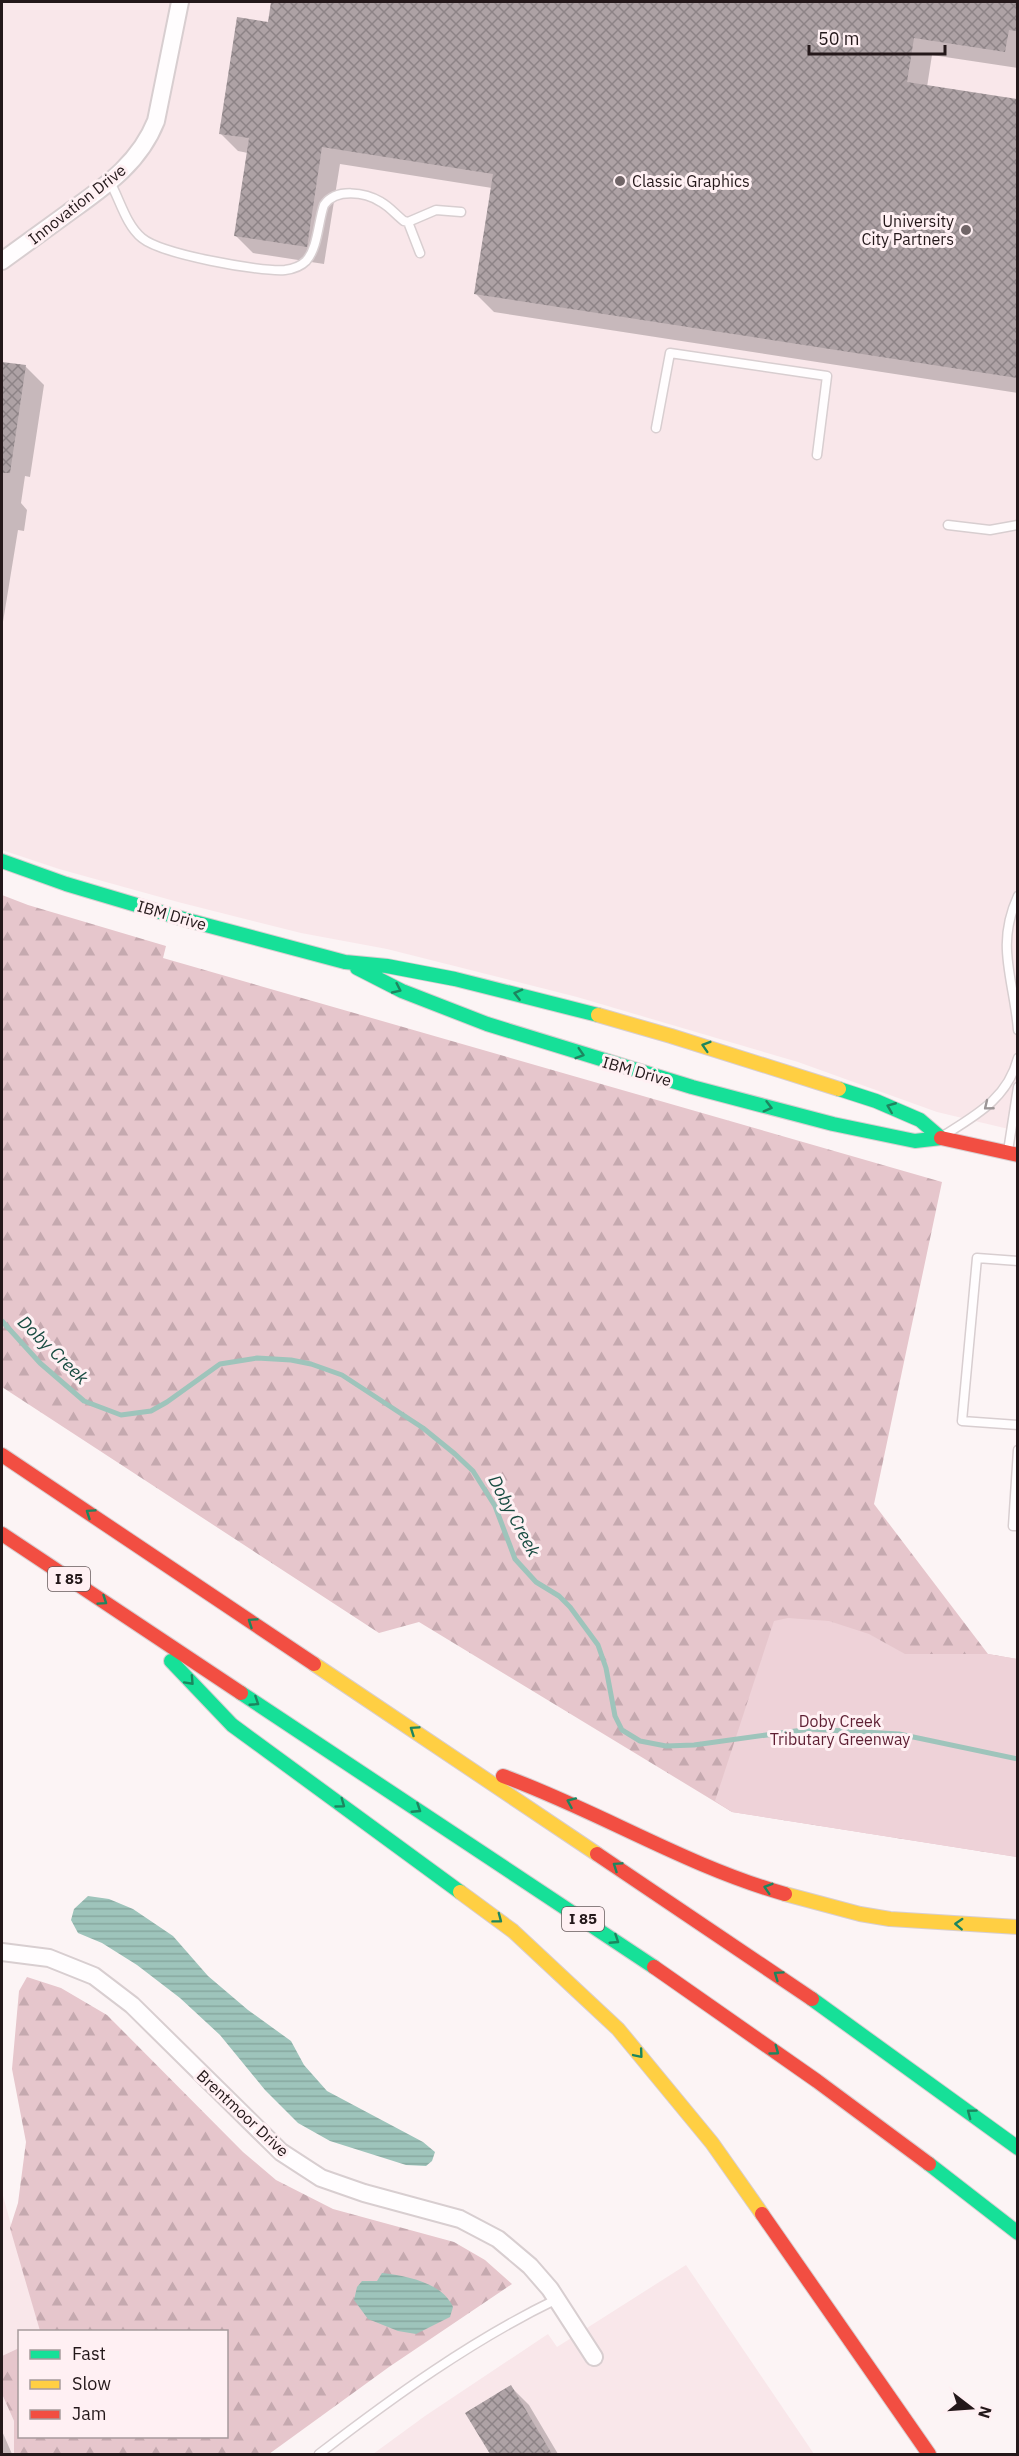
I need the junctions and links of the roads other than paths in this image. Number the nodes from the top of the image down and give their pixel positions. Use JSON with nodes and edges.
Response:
{"nodes":[{"id":1,"x":180,"y":2,"type":"edge"},
{"id":2,"x":110,"y":182,"type":"junction"},
{"id":3,"x":461,"y":212,"type":"dead end"},
{"id":4,"x":408,"y":222,"type":"junction"},
{"id":5,"x":420,"y":254,"type":"dead end"},
{"id":6,"x":2,"y":261,"type":"edge"},
{"id":7,"x":656,"y":428,"type":"dead end"},
{"id":8,"x":818,"y":455,"type":"dead end"},
{"id":9,"x":948,"y":525,"type":"dead end"},
{"id":10,"x":1017,"y":525,"type":"edge"},
{"id":11,"x":2,"y":861,"type":"edge"},
{"id":12,"x":1017,"y":896,"type":"edge"},
{"id":13,"x":345,"y":962,"type":"junction"},
{"id":14,"x":1017,"y":1030,"type":"edge"},
{"id":15,"x":1017,"y":1058,"type":"edge"},
{"id":16,"x":1017,"y":1087,"type":"edge"},
{"id":17,"x":940,"y":1138,"type":"junction"},
{"id":18,"x":1013,"y":1154,"type":"edge"},
{"id":19,"x":1017,"y":1261,"type":"edge"},
{"id":20,"x":1017,"y":1425,"type":"edge"},
{"id":21,"x":1017,"y":1450,"type":"edge"},
{"id":22,"x":2,"y":1455,"type":"edge"},
{"id":23,"x":1017,"y":1476,"type":"edge"},
{"id":24,"x":1017,"y":1526,"type":"edge"},
{"id":25,"x":2,"y":1534,"type":"edge"},
{"id":26,"x":136,"y":1623,"type":"junction"},
{"id":27,"x":463,"y":1762,"type":"junction"},
{"id":28,"x":1017,"y":1927,"type":"edge"},
{"id":29,"x":2,"y":1952,"type":"edge"},
{"id":30,"x":1017,"y":2148,"type":"edge"},
{"id":31,"x":1017,"y":2233,"type":"edge"},
{"id":32,"x":556,"y":2300,"type":"junction"},
{"id":33,"x":594,"y":2357,"type":"dead end"},
{"id":34,"x":319,"y":2454,"type":"edge"},
{"id":35,"x":929,"y":2454,"type":"edge"}],
"edges":[{"from":1,"to":2,"type":"street","name":"Innovation Drive"},
{"from":2,"to":4,"type":"lane"},
{"from":2,"to":6,"type":"street","name":"Innovation Drive"},
{"from":3,"to":4,"type":"lane"},
{"from":4,"to":5,"type":"lane"},
{"from":7,"to":8,"type":"lane"},
{"from":9,"to":10,"type":"lane"},
{"from":11,"to":13,"type":"main road","name":"IBM Drive"},
{"from":12,"to":14,"type":"lane"},
{"from":13,"to":17,"type":"main road","name":"IBM Drive","one_way":true},
{"from":17,"to":13,"type":"main road","name":"IBM Drive","one_way":true},
{"from":15,"to":17,"type":"lane","one_way":true},
{"from":16,"to":18,"type":"lane"},
{"from":17,"to":18,"type":"main road","name":"IBM Drive"},
{"from":19,"to":20,"type":"lane"},
{"from":21,"to":23,"type":"lane"},
{"from":27,"to":22,"type":"main road","one_way":true},
{"from":23,"to":24,"type":"lane"},
{"from":25,"to":26,"type":"main road","number":"I 85","one_way":true},
{"from":26,"to":31,"type":"main road","number":"I 85","one_way":true},
{"from":26,"to":35,"type":"main road","one_way":true},
{"from":28,"to":27,"type":"main road","one_way":true},
{"from":30,"to":27,"type":"main road","one_way":true},
{"from":29,"to":32,"type":"street","name":"Brentmoor Drive"},
{"from":32,"to":33,"type":"street","name":"Brentmoor Drive"},
{"from":32,"to":34,"type":"lane"}]}
